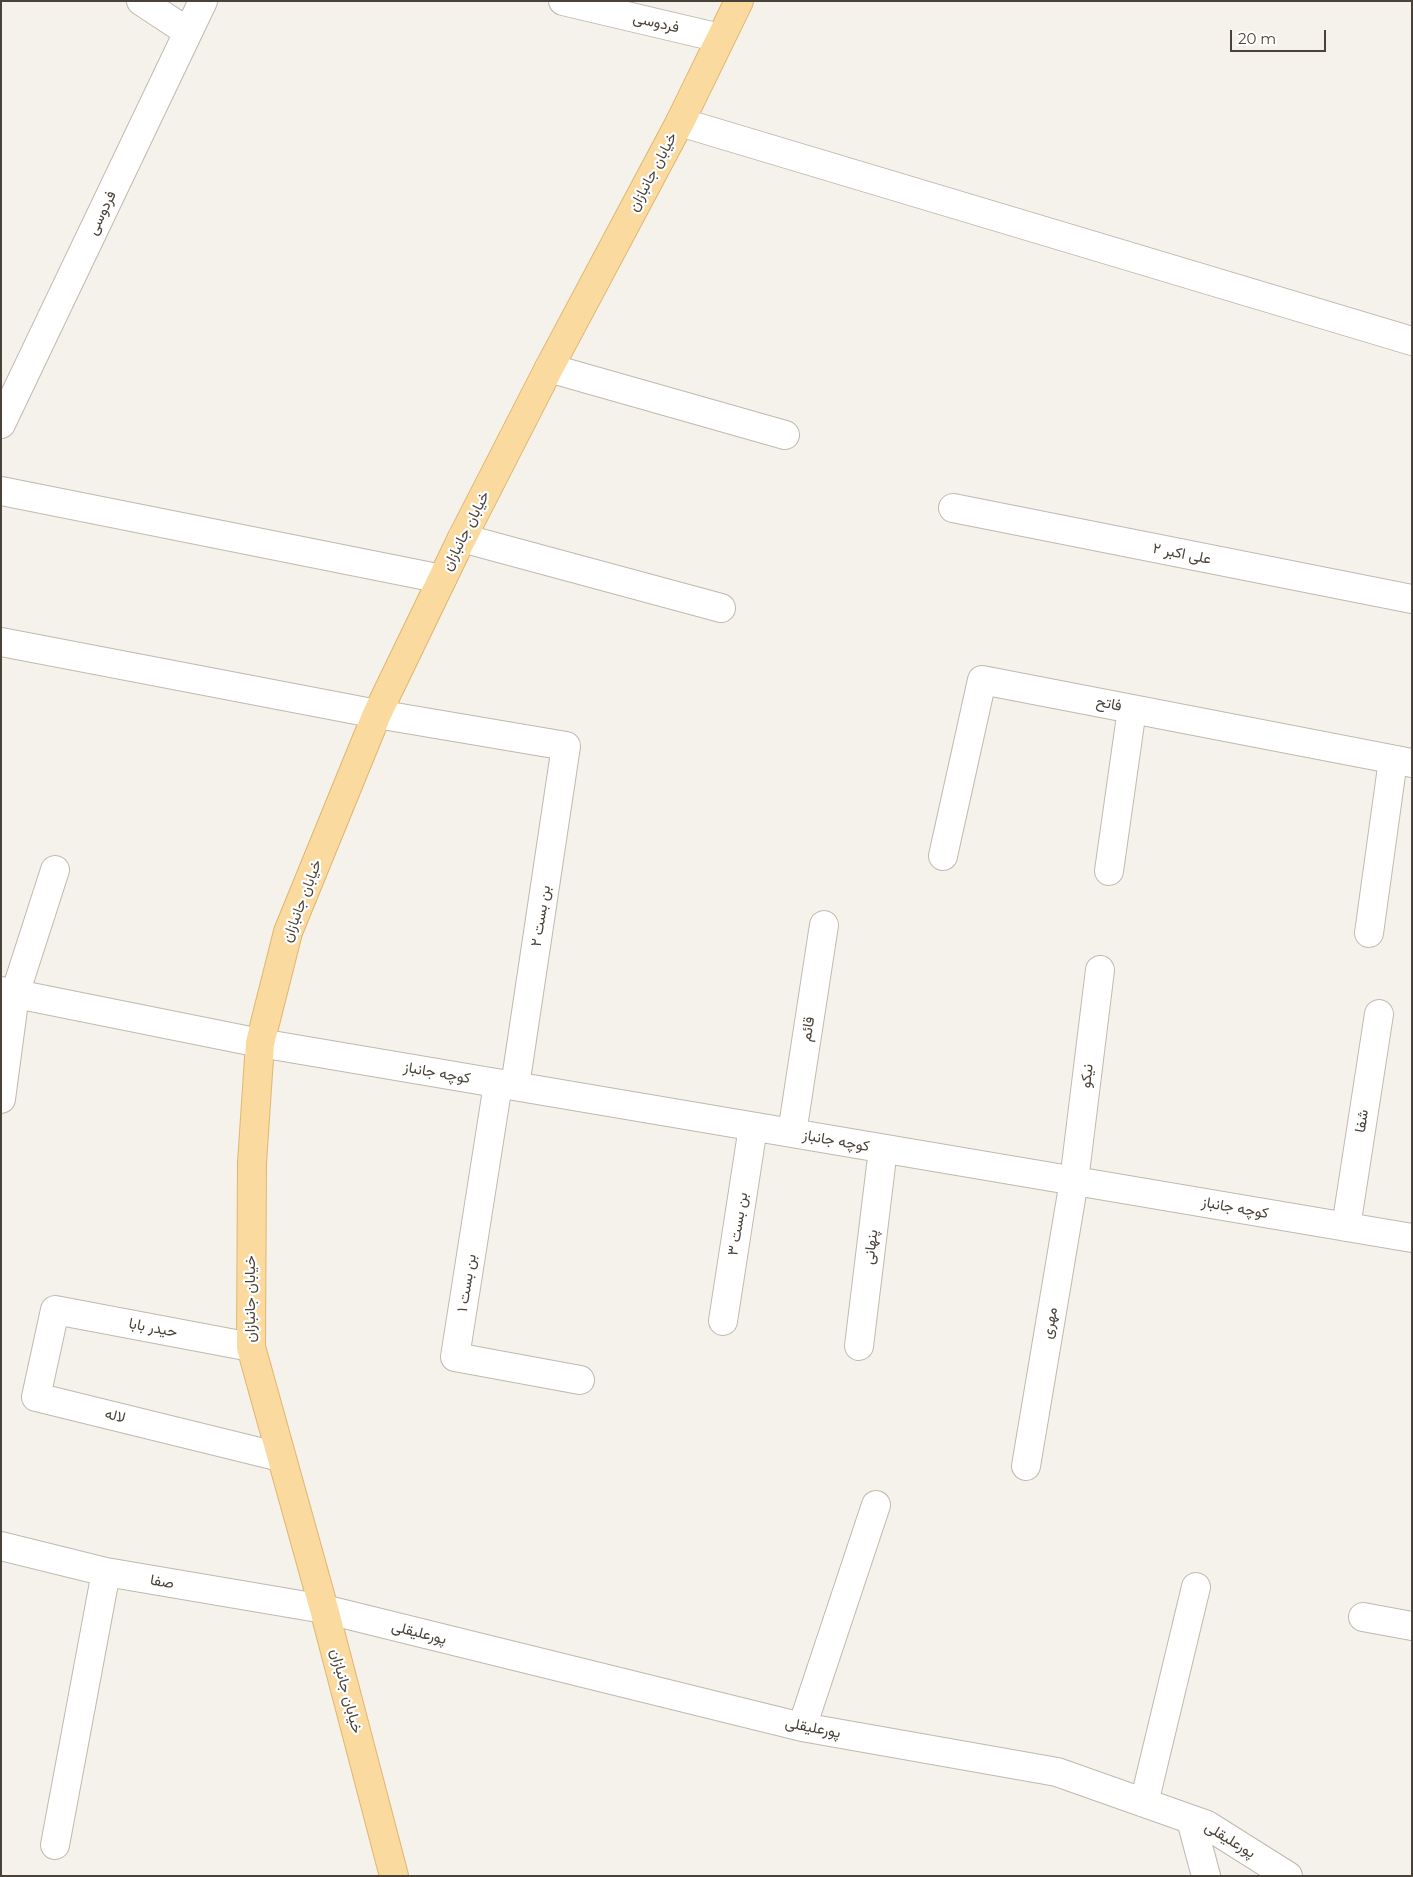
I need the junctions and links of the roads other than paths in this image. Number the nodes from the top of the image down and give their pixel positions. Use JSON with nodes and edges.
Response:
{"nodes":[{"id":1,"x":141,"y":1,"type":"edge"},
{"id":2,"x":203,"y":1,"type":"edge"},
{"id":3,"x":563,"y":1,"type":"edge"},
{"id":4,"x":739,"y":1,"type":"edge"},
{"id":5,"x":188,"y":32,"type":"junction"},
{"id":6,"x":720,"y":38,"type":"junction"},
{"id":7,"x":680,"y":122,"type":"junction"},
{"id":8,"x":1412,"y":341,"type":"edge"},
{"id":9,"x":548,"y":368,"type":"junction"},
{"id":10,"x":1,"y":424,"type":"edge"},
{"id":11,"x":785,"y":435,"type":"dead end"},
{"id":12,"x":1,"y":491,"type":"edge"},
{"id":13,"x":953,"y":508,"type":"dead end"},
{"id":14,"x":462,"y":538,"type":"junction"},
{"id":15,"x":442,"y":579,"type":"junction"},
{"id":16,"x":1412,"y":599,"type":"edge"},
{"id":17,"x":721,"y":608,"type":"dead end"},
{"id":18,"x":1,"y":642,"type":"edge"},
{"id":19,"x":1132,"y":709,"type":"junction"},
{"id":20,"x":377,"y":714,"type":"junction"},
{"id":21,"x":1402,"y":761,"type":"edge"},
{"id":22,"x":943,"y":856,"type":"dead end"},
{"id":23,"x":55,"y":870,"type":"dead end"},
{"id":24,"x":1108,"y":871,"type":"dead end"},
{"id":25,"x":824,"y":926,"type":"dead end"},
{"id":26,"x":1369,"y":933,"type":"dead end"},
{"id":27,"x":1100,"y":970,"type":"dead end"},
{"id":28,"x":8,"y":992,"type":"edge"},
{"id":29,"x":1379,"y":1014,"type":"dead end"},
{"id":30,"x":260,"y":1044,"type":"junction"},
{"id":31,"x":506,"y":1085,"type":"junction"},
{"id":32,"x":1,"y":1099,"type":"edge"},
{"id":33,"x":753,"y":1127,"type":"junction"},
{"id":34,"x":792,"y":1133,"type":"junction"},
{"id":35,"x":883,"y":1149,"type":"junction"},
{"id":36,"x":1074,"y":1181,"type":"junction"},
{"id":37,"x":1346,"y":1227,"type":"junction"},
{"id":38,"x":1412,"y":1238,"type":"edge"},
{"id":39,"x":55,"y":1310,"type":"joint"},
{"id":40,"x":723,"y":1321,"type":"dead end"},
{"id":41,"x":859,"y":1346,"type":"dead end"},
{"id":42,"x":251,"y":1347,"type":"junction"},
{"id":43,"x":580,"y":1380,"type":"dead end"},
{"id":44,"x":280,"y":1457,"type":"junction"},
{"id":45,"x":1026,"y":1466,"type":"dead end"},
{"id":46,"x":876,"y":1506,"type":"dead end"},
{"id":47,"x":1,"y":1546,"type":"edge"},
{"id":48,"x":106,"y":1572,"type":"junction"},
{"id":49,"x":1196,"y":1587,"type":"dead end"},
{"id":50,"x":324,"y":1609,"type":"junction"},
{"id":51,"x":1363,"y":1616,"type":"dead end"},
{"id":52,"x":1412,"y":1626,"type":"edge"},
{"id":53,"x":802,"y":1728,"type":"junction"},
{"id":54,"x":1144,"y":1803,"type":"junction"},
{"id":55,"x":1191,"y":1820,"type":"junction"},
{"id":56,"x":55,"y":1846,"type":"dead end"},
{"id":57,"x":394,"y":1876,"type":"edge"},
{"id":58,"x":1206,"y":1876,"type":"edge"},
{"id":59,"x":1288,"y":1876,"type":"edge"}],
"edges":[{"from":1,"to":5,"type":"street"},
{"from":2,"to":5,"type":"street","name":"فردوسی"},
{"from":3,"to":6,"type":"street","name":"فردوسی"},
{"from":4,"to":6,"type":"main road","name":"خیابان جانبازان"},
{"from":5,"to":10,"type":"street","name":"فردوسی"},
{"from":6,"to":7,"type":"main road","name":"خیابان جانبازان"},
{"from":7,"to":8,"type":"street"},
{"from":7,"to":9,"type":"main road","name":"خیابان جانبازان"},
{"from":9,"to":11,"type":"street"},
{"from":9,"to":14,"type":"main road","name":"خیابان جانبازان"},
{"from":12,"to":15,"type":"street"},
{"from":13,"to":16,"type":"street","name":"علی اکبر ۲"},
{"from":14,"to":15,"type":"main road","name":"خیابان جانبازان"},
{"from":14,"to":17,"type":"street"},
{"from":15,"to":20,"type":"main road","name":"خیابان جانبازان"},
{"from":18,"to":20,"type":"street"},
{"from":19,"to":21,"type":"street","name":"فاتح"},
{"from":19,"to":22,"type":"street","name":"فاتح"},
{"from":19,"to":24,"type":"street"},
{"from":20,"to":30,"type":"main road","name":"خیابان جانبازان"},
{"from":20,"to":31,"type":"street","name":"بن بست ۲"},
{"from":21,"to":26,"type":"street"},
{"from":23,"to":28,"type":"street"},
{"from":25,"to":34,"type":"street","name":"قائم"},
{"from":27,"to":36,"type":"street","name":"نیکو"},
{"from":28,"to":30,"type":"street","name":"کوچه جانباز"},
{"from":28,"to":32,"type":"street"},
{"from":29,"to":37,"type":"street","name":"شفا"},
{"from":30,"to":31,"type":"street","name":"کوچه جانباز"},
{"from":30,"to":42,"type":"main road","name":"خیابان جانبازان"},
{"from":31,"to":33,"type":"street","name":"کوچه جانباز"},
{"from":31,"to":43,"type":"street","name":"بن بست ۱"},
{"from":33,"to":34,"type":"street","name":"کوچه جانباز"},
{"from":33,"to":40,"type":"street","name":"بن بست ۳"},
{"from":34,"to":35,"type":"street","name":"کوچه جانباز"},
{"from":35,"to":36,"type":"street","name":"کوچه جانباز"},
{"from":35,"to":41,"type":"street","name":"پنهانی"},
{"from":36,"to":37,"type":"street","name":"کوچه جانباز"},
{"from":36,"to":45,"type":"street","name":"مهری"},
{"from":37,"to":38,"type":"street","name":"کوچه جانباز"},
{"from":39,"to":42,"type":"street","name":"حیدر بابا"},
{"from":39,"to":44,"type":"street","name":"لاله"},
{"from":42,"to":44,"type":"main road","name":"خیابان جانبازان"},
{"from":44,"to":50,"type":"main road","name":"خیابان جانبازان"},
{"from":46,"to":53,"type":"street"},
{"from":47,"to":48,"type":"street","name":"صفا"},
{"from":48,"to":50,"type":"street","name":"صفا"},
{"from":48,"to":56,"type":"street"},
{"from":49,"to":54,"type":"street"},
{"from":50,"to":53,"type":"street","name":"پورعلیقلی"},
{"from":50,"to":57,"type":"main road","name":"خیابان جانبازان"},
{"from":51,"to":52,"type":"street"},
{"from":53,"to":54,"type":"street","name":"پورعلیقلی"},
{"from":54,"to":55,"type":"street","name":"پورعلیقلی"},
{"from":55,"to":58,"type":"street"},
{"from":55,"to":59,"type":"street","name":"پورعلیقلی"}]}
